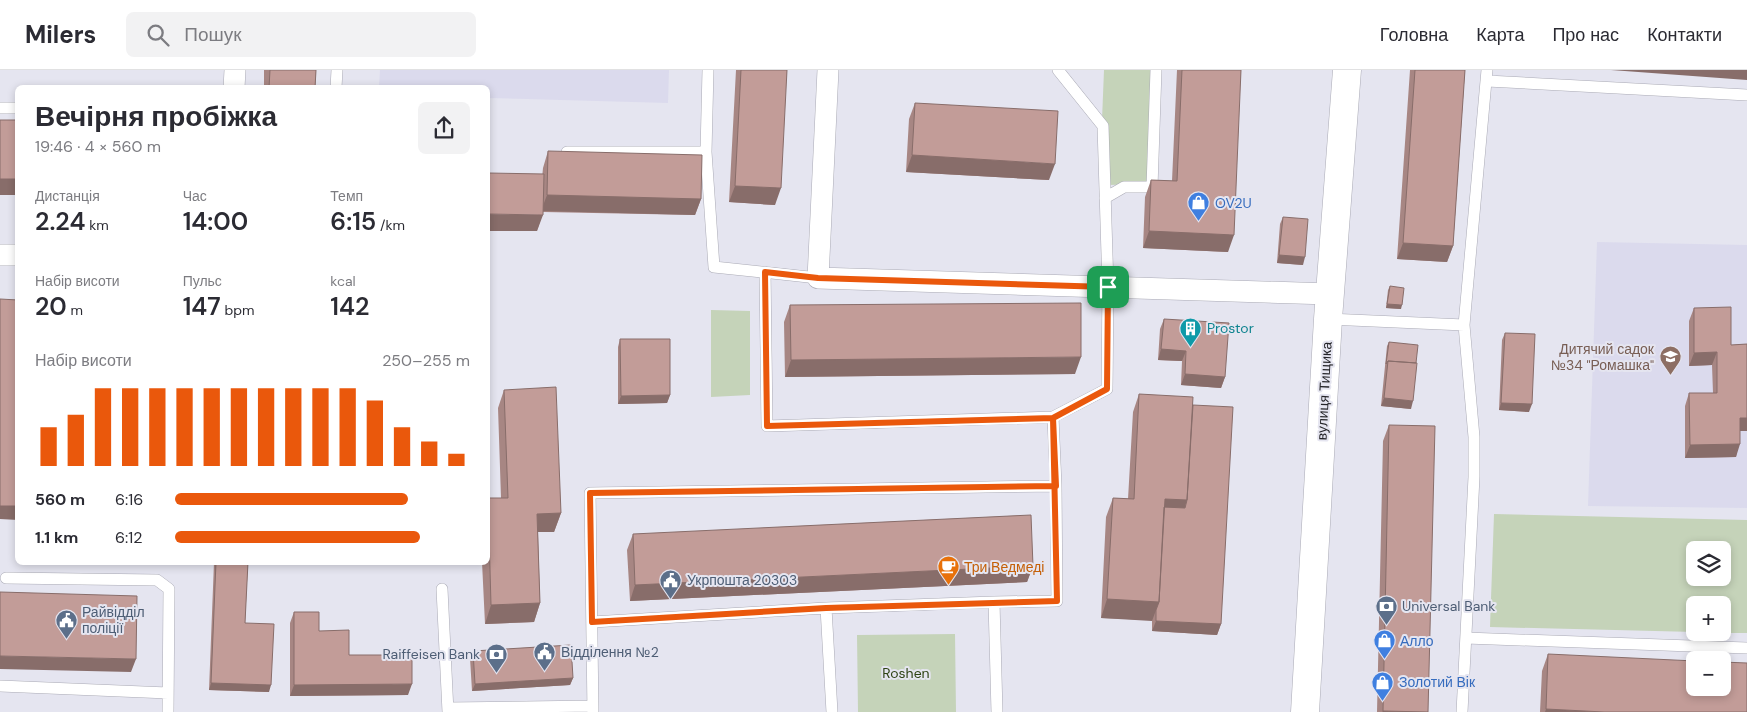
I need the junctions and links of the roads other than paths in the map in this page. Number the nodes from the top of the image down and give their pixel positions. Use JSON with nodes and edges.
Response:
{"nodes":[{"id":1,"x":235,"y":70,"type":"edge"},
{"id":2,"x":337,"y":70,"type":"edge"},
{"id":3,"x":708,"y":70,"type":"edge"},
{"id":4,"x":828,"y":70,"type":"edge"},
{"id":5,"x":1058,"y":70,"type":"edge"},
{"id":6,"x":1156,"y":70,"type":"edge"},
{"id":7,"x":1347,"y":70,"type":"edge"},
{"id":8,"x":1487,"y":76,"type":"edge"},
{"id":9,"x":234,"y":85,"type":"edge"},
{"id":10,"x":336,"y":85,"type":"edge"},
{"id":11,"x":1747,"y":95,"type":"edge"},
{"id":12,"x":0,"y":108,"type":"edge"},
{"id":13,"x":15,"y":108,"type":"edge"},
{"id":14,"x":556,"y":152,"type":"edge"},
{"id":15,"x":706,"y":152,"type":"junction"},
{"id":16,"x":1105,"y":198,"type":"junction"},
{"id":17,"x":0,"y":255,"type":"edge"},
{"id":18,"x":15,"y":255,"type":"edge"},
{"id":19,"x":765,"y":272,"type":"junction"},
{"id":20,"x":818,"y":278,"type":"junction"},
{"id":21,"x":1108,"y":287,"type":"junction"},
{"id":22,"x":1329,"y":307,"type":"junction"},
{"id":23,"x":1464,"y":325,"type":"junction"},
{"id":24,"x":1053,"y":418,"type":"junction"},
{"id":25,"x":1056,"y":486,"type":"junction"},
{"id":26,"x":6,"y":578,"type":"dead end"},
{"id":27,"x":442,"y":590,"type":"dead end"},
{"id":28,"x":994,"y":602,"type":"junction"},
{"id":29,"x":826,"y":608,"type":"junction"},
{"id":30,"x":592,"y":622,"type":"junction"},
{"id":31,"x":1466,"y":638,"type":"junction"},
{"id":32,"x":1747,"y":648,"type":"edge"},
{"id":33,"x":0,"y":686,"type":"edge"},
{"id":34,"x":168,"y":693,"type":"junction"},
{"id":35,"x":593,"y":709,"type":"edge"},
{"id":36,"x":448,"y":710,"type":"edge"},
{"id":37,"x":168,"y":712,"type":"edge"},
{"id":38,"x":832,"y":712,"type":"edge"},
{"id":39,"x":997,"y":712,"type":"edge"},
{"id":40,"x":1305,"y":712,"type":"edge"},
{"id":41,"x":1462,"y":712,"type":"edge"}],
"edges":[{"from":1,"to":9,"type":"street"},
{"from":2,"to":10,"type":"lane"},
{"from":3,"to":15,"type":"lane"},
{"from":4,"to":20,"type":"street"},
{"from":5,"to":16,"type":"lane"},
{"from":6,"to":16,"type":"lane"},
{"from":7,"to":22,"type":"main road","name":"вулиця Тищика"},
{"from":8,"to":11,"type":"lane"},
{"from":8,"to":23,"type":"lane"},
{"from":12,"to":13,"type":"lane"},
{"from":14,"to":15,"type":"lane"},
{"from":15,"to":19,"type":"lane"},
{"from":16,"to":21,"type":"lane"},
{"from":17,"to":18,"type":"street"},
{"from":19,"to":20,"type":"lane"},
{"from":19,"to":24,"type":"lane"},
{"from":20,"to":21,"type":"street"},
{"from":21,"to":22,"type":"street"},
{"from":21,"to":24,"type":"lane"},
{"from":22,"to":23,"type":"lane"},
{"from":22,"to":40,"type":"main road","name":"вулиця Тищика"},
{"from":23,"to":31,"type":"lane"},
{"from":24,"to":25,"type":"lane"},
{"from":25,"to":28,"type":"lane"},
{"from":25,"to":30,"type":"lane"},
{"from":26,"to":34,"type":"lane"},
{"from":27,"to":36,"type":"lane"},
{"from":28,"to":29,"type":"lane"},
{"from":28,"to":39,"type":"lane"},
{"from":29,"to":30,"type":"lane"},
{"from":29,"to":38,"type":"lane"},
{"from":30,"to":35,"type":"lane"},
{"from":31,"to":32,"type":"lane"},
{"from":31,"to":41,"type":"lane"},
{"from":33,"to":34,"type":"lane"},
{"from":34,"to":37,"type":"lane"},
{"from":35,"to":36,"type":"lane"}]}
